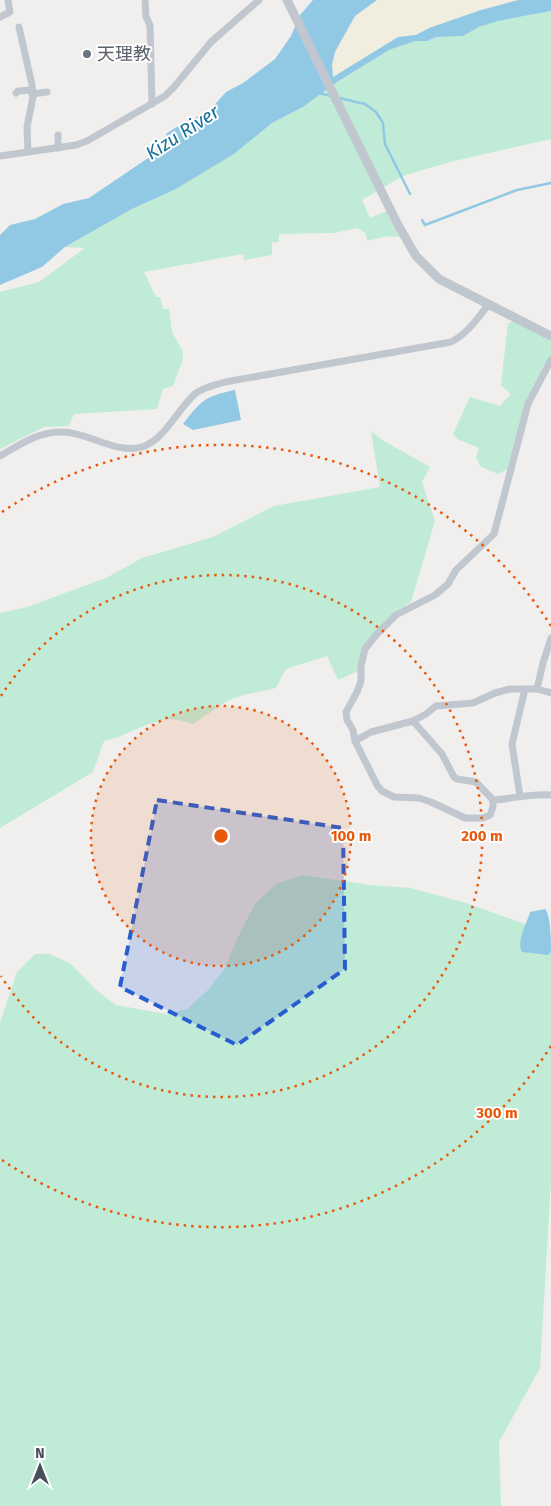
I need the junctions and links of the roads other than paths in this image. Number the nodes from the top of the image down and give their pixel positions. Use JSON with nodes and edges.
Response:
{"nodes":[{"id":1,"x":8,"y":0,"type":"edge"},
{"id":2,"x":144,"y":0,"type":"edge"},
{"id":3,"x":259,"y":0,"type":"edge"},
{"id":4,"x":287,"y":0,"type":"edge"},
{"id":5,"x":0,"y":17,"type":"edge"},
{"id":6,"x":19,"y":27,"type":"dead end"},
{"id":7,"x":32,"y":92,"type":"junction"},
{"id":8,"x":47,"y":92,"type":"dead end"},
{"id":9,"x":16,"y":93,"type":"dead end"},
{"id":10,"x":152,"y":104,"type":"junction"},
{"id":11,"x":58,"y":135,"type":"dead end"},
{"id":12,"x":58,"y":148,"type":"junction"},
{"id":13,"x":28,"y":152,"type":"junction"},
{"id":14,"x":0,"y":156,"type":"edge"},
{"id":15,"x":488,"y":304,"type":"junction"},
{"id":16,"x":551,"y":336,"type":"edge"},
{"id":17,"x":551,"y":360,"type":"edge"},
{"id":18,"x":0,"y":456,"type":"edge"},
{"id":19,"x":551,"y":638,"type":"edge"},
{"id":20,"x":525,"y":688,"type":"junction"},
{"id":21,"x":537,"y":688,"type":"junction"},
{"id":22,"x":551,"y":693,"type":"edge"},
{"id":23,"x":413,"y":721,"type":"junction"},
{"id":24,"x":355,"y":741,"type":"junction"},
{"id":25,"x":520,"y":796,"type":"junction"},
{"id":26,"x":551,"y":796,"type":"edge"},
{"id":27,"x":492,"y":800,"type":"junction"}],
"edges":[{"from":1,"to":5,"type":"street"},
{"from":2,"to":10,"type":"street"},
{"from":3,"to":10,"type":"street"},
{"from":4,"to":15,"type":"street"},
{"from":6,"to":7,"type":"street"},
{"from":7,"to":8,"type":"street"},
{"from":7,"to":9,"type":"street"},
{"from":7,"to":13,"type":"street"},
{"from":10,"to":12,"type":"street"},
{"from":11,"to":12,"type":"street"},
{"from":12,"to":13,"type":"street"},
{"from":13,"to":14,"type":"street"},
{"from":15,"to":16,"type":"street"},
{"from":15,"to":18,"type":"street"},
{"from":17,"to":24,"type":"street"},
{"from":19,"to":21,"type":"street"},
{"from":20,"to":21,"type":"street"},
{"from":20,"to":23,"type":"street"},
{"from":20,"to":25,"type":"street"},
{"from":21,"to":22,"type":"street"},
{"from":23,"to":24,"type":"street"},
{"from":23,"to":27,"type":"street"},
{"from":24,"to":27,"type":"street"},
{"from":25,"to":26,"type":"street"},
{"from":25,"to":27,"type":"street"}]}
